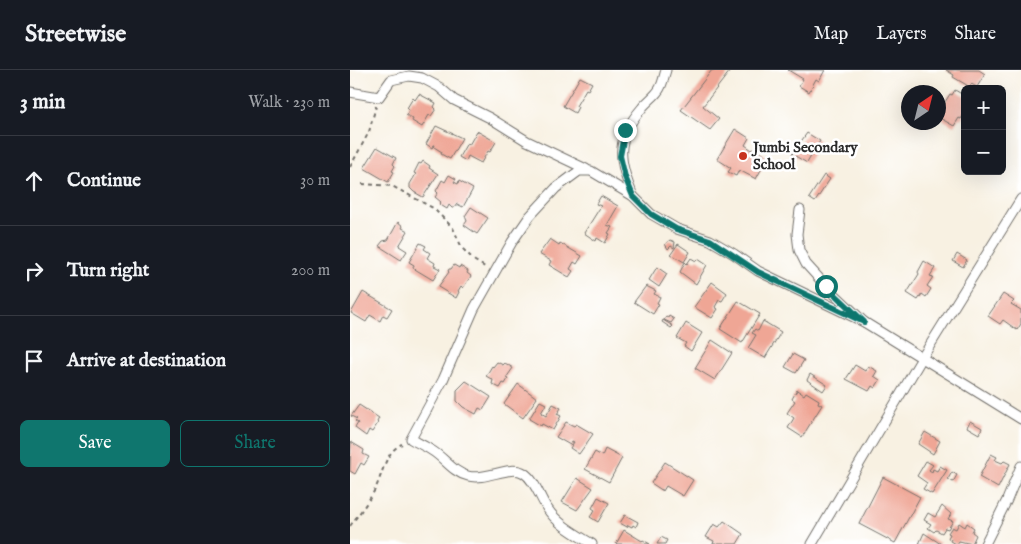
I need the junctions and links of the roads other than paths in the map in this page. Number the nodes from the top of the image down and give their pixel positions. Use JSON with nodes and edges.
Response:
{"nodes":[{"id":1,"x":666,"y":70,"type":"edge"},
{"id":2,"x":350,"y":92,"type":"edge"},
{"id":3,"x":591,"y":171,"type":"junction"},
{"id":4,"x":633,"y":196,"type":"junction"},
{"id":5,"x":1021,"y":199,"type":"edge"},
{"id":6,"x":800,"y":210,"type":"dead end"},
{"id":7,"x":864,"y":322,"type":"junction"},
{"id":8,"x":922,"y":358,"type":"junction"},
{"id":9,"x":1021,"y":419,"type":"edge"},
{"id":10,"x":1021,"y":466,"type":"edge"},
{"id":11,"x":592,"y":544,"type":"edge"},
{"id":12,"x":812,"y":544,"type":"edge"},
{"id":13,"x":985,"y":544,"type":"edge"}],
"edges":[{"from":1,"to":4,"type":"street"},
{"from":2,"to":3,"type":"street"},
{"from":3,"to":4,"type":"street"},
{"from":3,"to":11,"type":"street"},
{"from":4,"to":7,"type":"street"},
{"from":5,"to":8,"type":"street"},
{"from":6,"to":7,"type":"street"},
{"from":7,"to":8,"type":"street"},
{"from":8,"to":9,"type":"street"},
{"from":8,"to":12,"type":"street"},
{"from":10,"to":13,"type":"street"}]}
